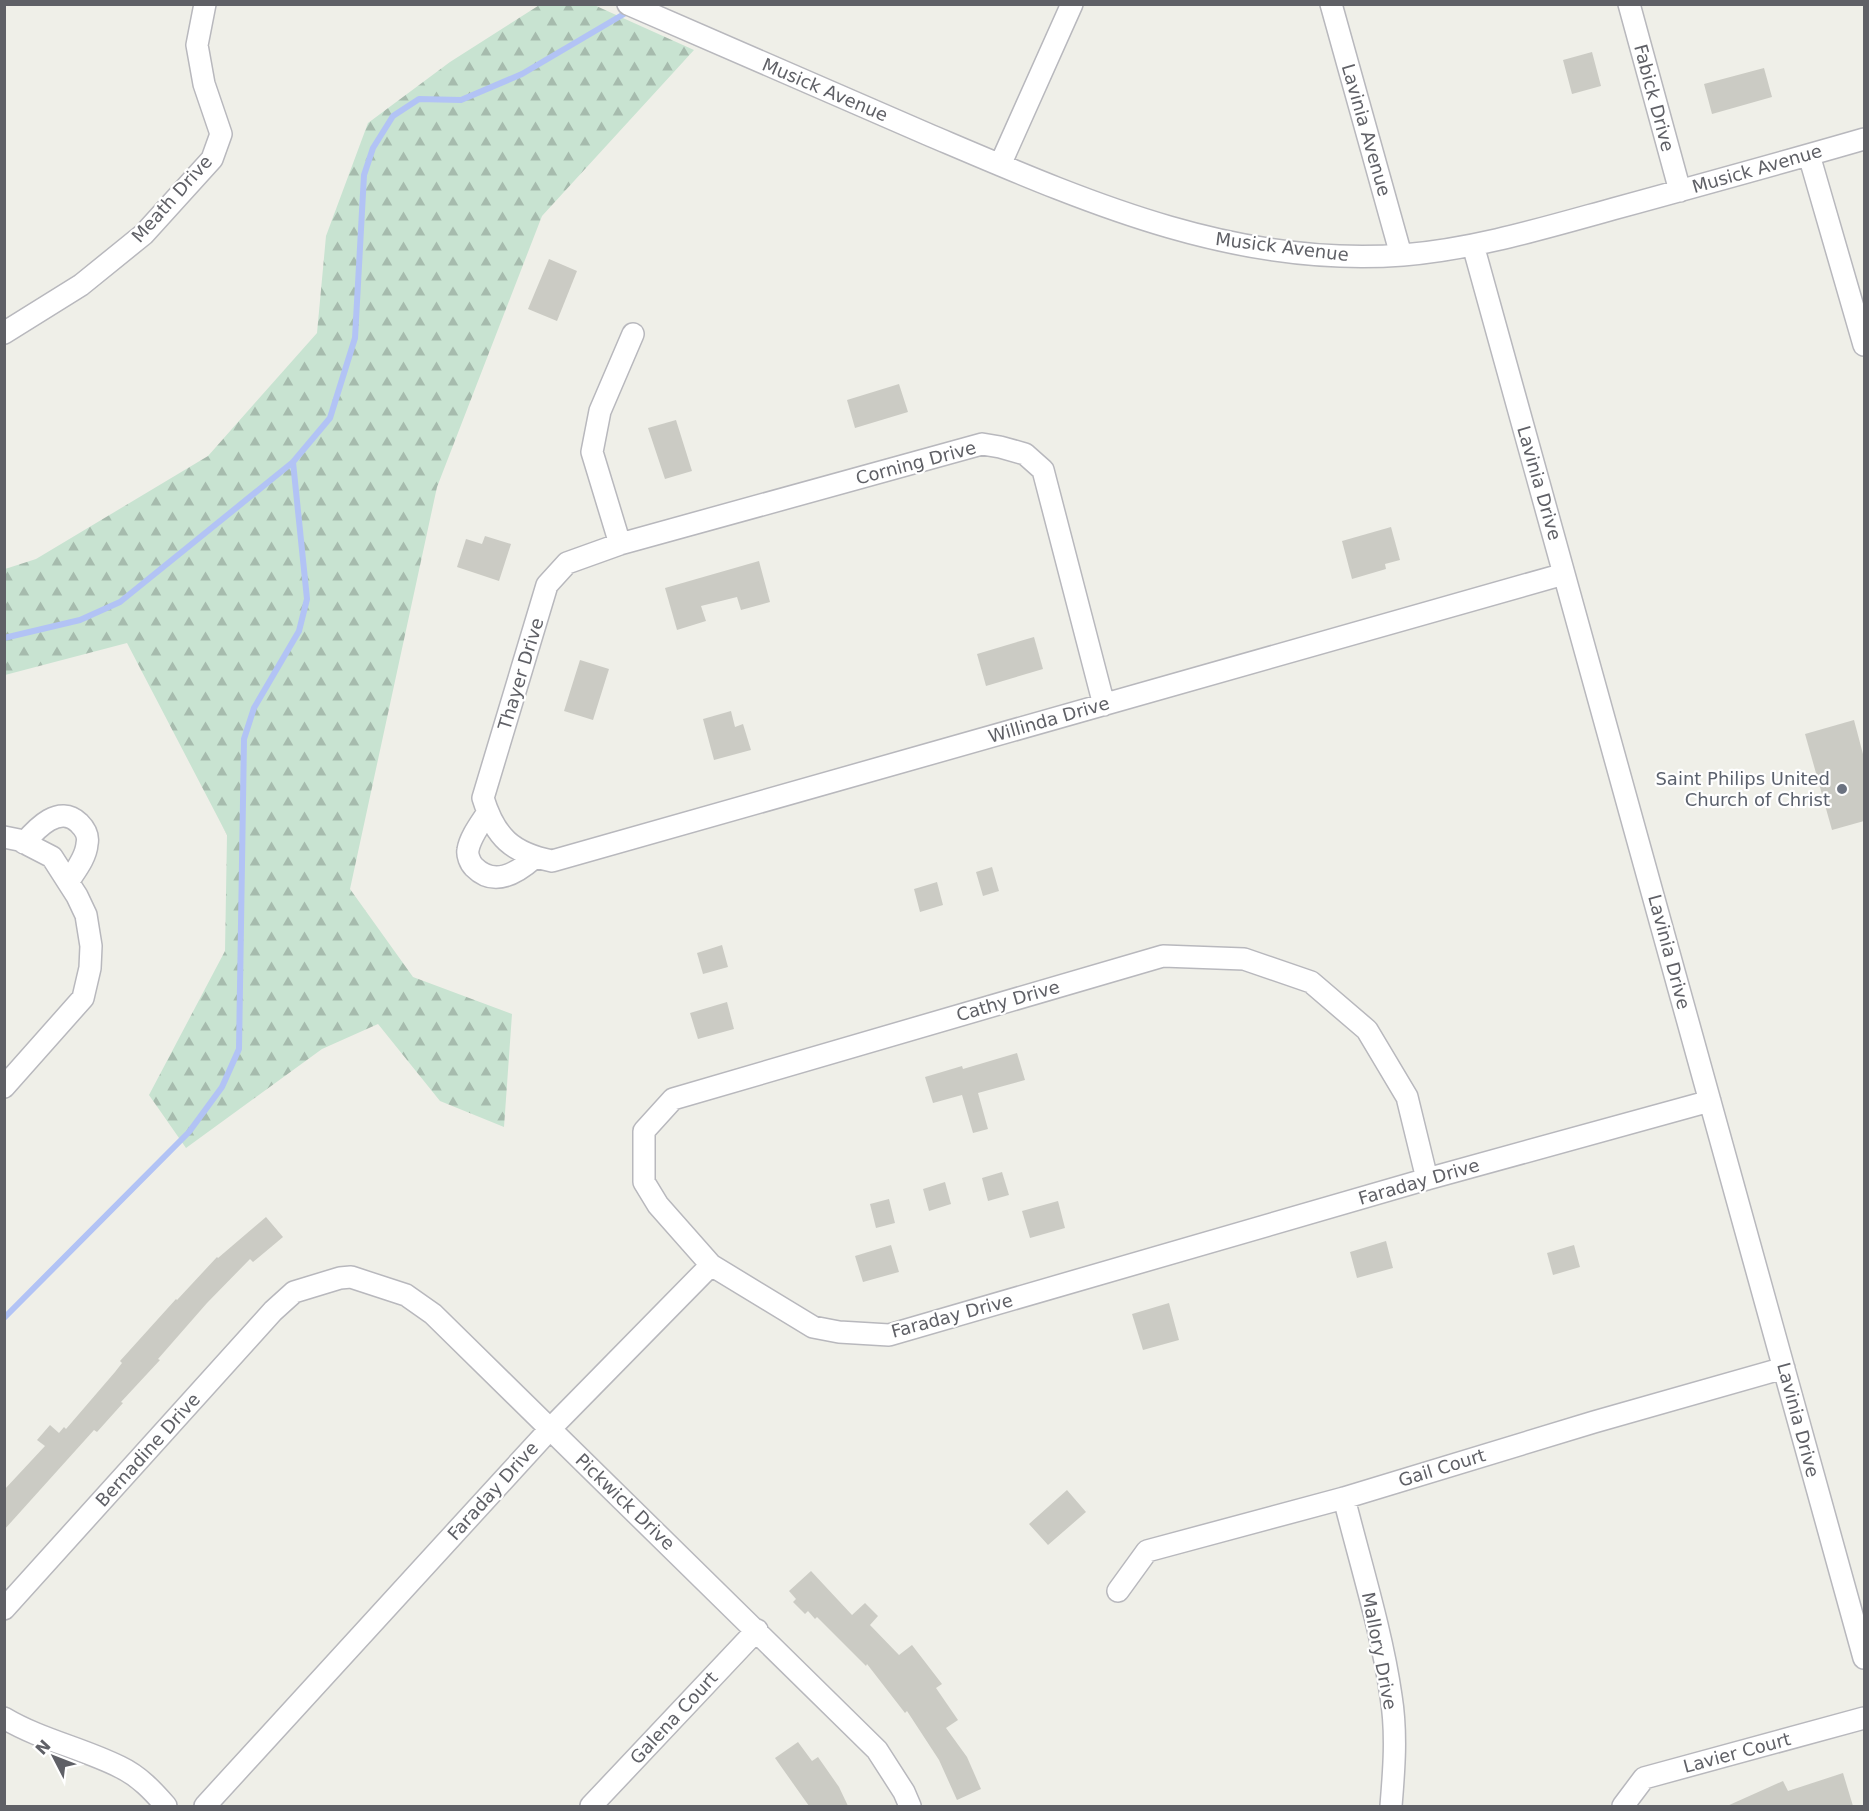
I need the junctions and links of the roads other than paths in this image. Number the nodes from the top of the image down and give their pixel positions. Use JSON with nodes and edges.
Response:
{"nodes":[{"id":1,"x":206,"y":4,"type":"edge"},
{"id":2,"x":628,"y":4,"type":"edge"},
{"id":3,"x":1072,"y":4,"type":"edge"},
{"id":4,"x":1331,"y":4,"type":"edge"},
{"id":5,"x":1629,"y":4,"type":"edge"},
{"id":6,"x":1864,"y":139,"type":"edge"},
{"id":7,"x":1809,"y":155,"type":"junction"},
{"id":8,"x":1000,"y":165,"type":"junction"},
{"id":9,"x":1680,"y":191,"type":"junction"},
{"id":10,"x":1473,"y":245,"type":"junction"},
{"id":11,"x":1401,"y":255,"type":"junction"},
{"id":12,"x":4,"y":333,"type":"edge"},
{"id":13,"x":633,"y":334,"type":"dead end"},
{"id":14,"x":1864,"y":345,"type":"edge"},
{"id":15,"x":620,"y":544,"type":"junction"},
{"id":16,"x":1564,"y":574,"type":"junction"},
{"id":17,"x":1104,"y":705,"type":"junction"},
{"id":18,"x":488,"y":813,"type":"junction"},
{"id":19,"x":14,"y":840,"type":"edge"},
{"id":20,"x":534,"y":858,"type":"junction"},
{"id":21,"x":68,"y":882,"type":"junction"},
{"id":22,"x":4,"y":1086,"type":"edge"},
{"id":23,"x":1710,"y":1101,"type":"junction"},
{"id":24,"x":1427,"y":1179,"type":"junction"},
{"id":25,"x":711,"y":1265,"type":"junction"},
{"id":26,"x":294,"y":1293,"type":"joint"},
{"id":27,"x":1784,"y":1368,"type":"junction"},
{"id":28,"x":550,"y":1429,"type":"junction"},
{"id":29,"x":1344,"y":1498,"type":"junction"},
{"id":30,"x":1118,"y":1591,"type":"dead end"},
{"id":31,"x":4,"y":1609,"type":"edge"},
{"id":32,"x":757,"y":1630,"type":"junction"},
{"id":33,"x":1864,"y":1658,"type":"edge"},
{"id":34,"x":4,"y":1718,"type":"edge"},
{"id":35,"x":1864,"y":1718,"type":"edge"},
{"id":36,"x":166,"y":1806,"type":"edge"},
{"id":37,"x":205,"y":1806,"type":"edge"},
{"id":38,"x":591,"y":1806,"type":"edge"},
{"id":39,"x":910,"y":1806,"type":"edge"},
{"id":40,"x":1391,"y":1806,"type":"edge"},
{"id":41,"x":1623,"y":1806,"type":"edge"}],
"edges":[{"from":1,"to":12,"type":"street","name":"Meath Drive"},
{"from":2,"to":8,"type":"street","name":"Musick Avenue"},
{"from":3,"to":8,"type":"street"},
{"from":4,"to":11,"type":"street","name":"Lavinia Avenue"},
{"from":5,"to":9,"type":"street","name":"Fabick Drive"},
{"from":6,"to":7,"type":"street","name":"Musick Avenue"},
{"from":7,"to":9,"type":"street","name":"Musick Avenue"},
{"from":7,"to":14,"type":"street"},
{"from":8,"to":11,"type":"street","name":"Musick Avenue"},
{"from":9,"to":10,"type":"street","name":"Musick Avenue"},
{"from":10,"to":11,"type":"street","name":"Musick Avenue"},
{"from":10,"to":16,"type":"street","name":"Lavinia Drive"},
{"from":13,"to":15,"type":"street"},
{"from":15,"to":17,"type":"street","name":"Corning Drive"},
{"from":15,"to":18,"type":"street","name":"Thayer Drive"},
{"from":16,"to":17,"type":"street","name":"Willinda Drive"},
{"from":16,"to":23,"type":"street","name":"Lavinia Drive"},
{"from":17,"to":20,"type":"street","name":"Willinda Drive"},
{"from":18,"to":20,"type":"street","name":"Thayer Drive"},
{"from":18,"to":20,"type":"street"},
{"from":19,"to":21,"type":"street"},
{"from":19,"to":21,"type":"street"},
{"from":21,"to":22,"type":"street"},
{"from":23,"to":24,"type":"street","name":"Faraday Drive"},
{"from":23,"to":27,"type":"street","name":"Lavinia Drive"},
{"from":24,"to":25,"type":"street","name":"Faraday Drive"},
{"from":24,"to":25,"type":"street","name":"Cathy Drive"},
{"from":25,"to":28,"type":"street","name":"Faraday Drive"},
{"from":26,"to":28,"type":"street","name":"Pickwick Drive"},
{"from":26,"to":31,"type":"street","name":"Bernadine Drive"},
{"from":27,"to":29,"type":"street","name":"Gail Court"},
{"from":27,"to":33,"type":"street","name":"Lavinia Drive"},
{"from":28,"to":32,"type":"street","name":"Pickwick Drive"},
{"from":28,"to":37,"type":"street","name":"Faraday Drive"},
{"from":29,"to":30,"type":"street","name":"Gail Court"},
{"from":29,"to":40,"type":"street","name":"Mallory Drive"},
{"from":32,"to":38,"type":"street","name":"Galena Court"},
{"from":32,"to":39,"type":"street","name":"Pickwick Drive"},
{"from":34,"to":36,"type":"street"},
{"from":35,"to":41,"type":"street","name":"Lavier Court"}]}
